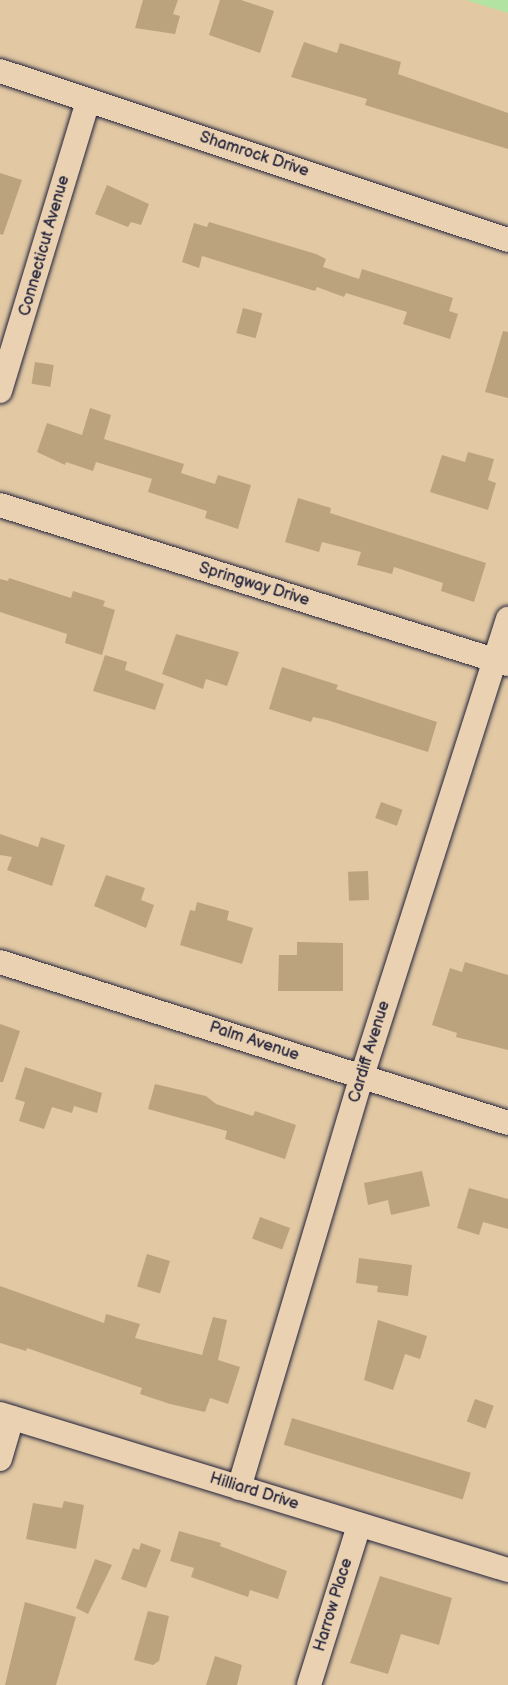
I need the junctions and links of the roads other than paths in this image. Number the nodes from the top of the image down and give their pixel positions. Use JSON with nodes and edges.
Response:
{"nodes":[{"id":1,"x":0,"y":71,"type":"edge"},
{"id":2,"x":88,"y":101,"type":"junction"},
{"id":3,"x":508,"y":240,"type":"edge"},
{"id":4,"x":0,"y":391,"type":"edge"},
{"id":5,"x":0,"y":505,"type":"edge"},
{"id":6,"x":508,"y":619,"type":"edge"},
{"id":7,"x":501,"y":662,"type":"edge"},
{"id":8,"x":0,"y":962,"type":"edge"},
{"id":9,"x":362,"y":1076,"type":"junction"},
{"id":10,"x":508,"y":1123,"type":"edge"},
{"id":11,"x":6,"y":1416,"type":"edge"},
{"id":12,"x":0,"y":1459,"type":"edge"},
{"id":13,"x":240,"y":1488,"type":"junction"},
{"id":14,"x":359,"y":1525,"type":"junction"},
{"id":15,"x":508,"y":1570,"type":"edge"},
{"id":16,"x":309,"y":1685,"type":"edge"}],
"edges":[{"from":1,"to":2,"type":"street","name":"Shamrock Drive"},
{"from":2,"to":3,"type":"street","name":"Shamrock Drive"},
{"from":2,"to":4,"type":"street","name":"Connecticut Avenue"},
{"from":5,"to":7,"type":"street","name":"Springway Drive"},
{"from":6,"to":7,"type":"street","name":"Cardiff Avenue"},
{"from":7,"to":9,"type":"street","name":"Cardiff Avenue"},
{"from":8,"to":9,"type":"street","name":"Palm Avenue"},
{"from":9,"to":10,"type":"street","name":"Palm Avenue"},
{"from":9,"to":13,"type":"street","name":"Cardiff Avenue"},
{"from":11,"to":12,"type":"street"},
{"from":11,"to":13,"type":"street","name":"Hilliard Drive"},
{"from":13,"to":14,"type":"street","name":"Hilliard Drive"},
{"from":14,"to":15,"type":"street","name":"Hilliard Drive"},
{"from":14,"to":16,"type":"street","name":"Harrow Place"}]}
